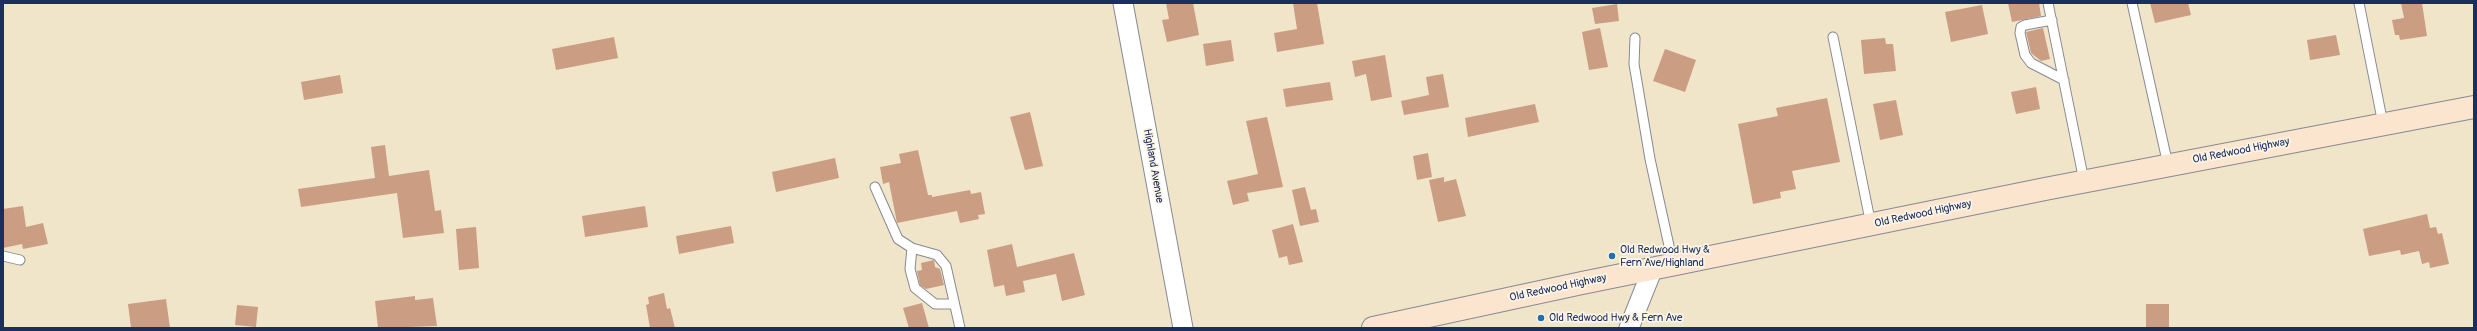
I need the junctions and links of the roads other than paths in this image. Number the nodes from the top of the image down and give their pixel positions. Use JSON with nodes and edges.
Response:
{"nodes":[{"id":1,"x":1123,"y":3,"type":"edge"},
{"id":2,"x":2048,"y":3,"type":"edge"},
{"id":3,"x":2132,"y":3,"type":"edge"},
{"id":4,"x":2359,"y":3,"type":"edge"},
{"id":5,"x":2052,"y":20,"type":"junction"},
{"id":6,"x":1833,"y":37,"type":"dead end"},
{"id":7,"x":1635,"y":38,"type":"dead end"},
{"id":8,"x":2064,"y":80,"type":"junction"},
{"id":9,"x":2474,"y":107,"type":"edge"},
{"id":10,"x":2383,"y":124,"type":"junction"},
{"id":11,"x":2168,"y":165,"type":"junction"},
{"id":12,"x":2084,"y":181,"type":"junction"},
{"id":13,"x":874,"y":187,"type":"dead end"},
{"id":14,"x":1871,"y":225,"type":"junction"},
{"id":15,"x":912,"y":248,"type":"junction"},
{"id":16,"x":3,"y":256,"type":"edge"},
{"id":17,"x":20,"y":260,"type":"dead end"},
{"id":18,"x":1663,"y":266,"type":"junction"},
{"id":19,"x":954,"y":304,"type":"junction"},
{"id":20,"x":960,"y":328,"type":"edge"},
{"id":21,"x":1183,"y":328,"type":"edge"},
{"id":22,"x":1373,"y":328,"type":"edge"},
{"id":23,"x":1628,"y":328,"type":"edge"}],
"edges":[{"from":1,"to":21,"type":"street","name":"Highland Avenue"},
{"from":2,"to":5,"type":"lane"},
{"from":3,"to":11,"type":"lane"},
{"from":4,"to":10,"type":"lane"},
{"from":5,"to":8,"type":"lane"},
{"from":5,"to":8,"type":"lane"},
{"from":6,"to":14,"type":"lane"},
{"from":7,"to":18,"type":"lane"},
{"from":8,"to":12,"type":"lane"},
{"from":9,"to":10,"type":"main road","name":"Old Redwood Highway"},
{"from":10,"to":11,"type":"main road","name":"Old Redwood Highway"},
{"from":11,"to":12,"type":"main road","name":"Old Redwood Highway"},
{"from":12,"to":14,"type":"main road","name":"Old Redwood Highway"},
{"from":13,"to":15,"type":"lane"},
{"from":14,"to":18,"type":"main road","name":"Old Redwood Highway"},
{"from":15,"to":19,"type":"lane"},
{"from":15,"to":19,"type":"lane"},
{"from":16,"to":17,"type":"lane"},
{"from":18,"to":22,"type":"main road","name":"Old Redwood Highway"},
{"from":18,"to":23,"type":"street"},
{"from":19,"to":20,"type":"lane"}]}
